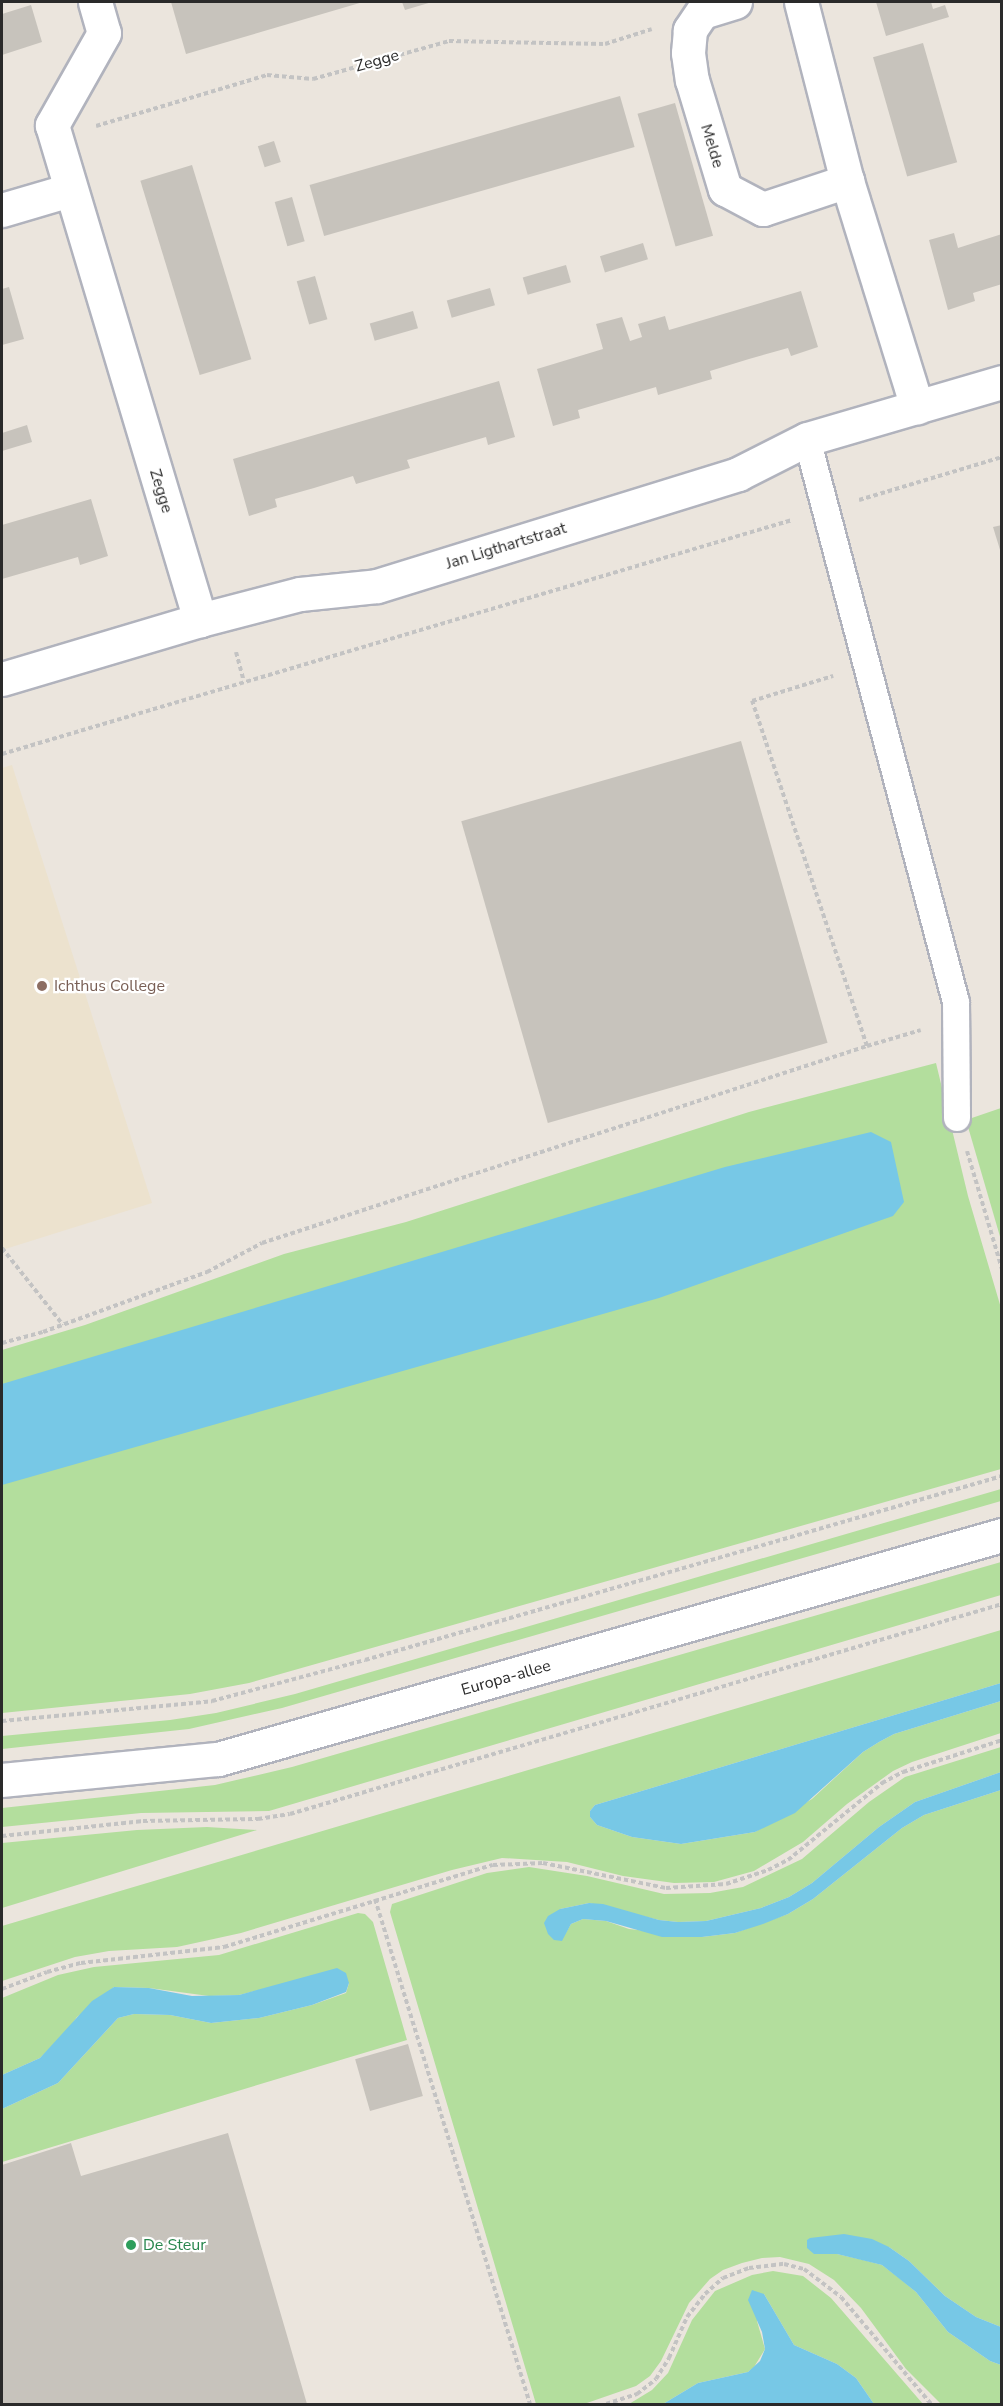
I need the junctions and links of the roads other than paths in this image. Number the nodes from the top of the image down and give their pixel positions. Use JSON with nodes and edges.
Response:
{"nodes":[{"id":1,"x":95,"y":2,"type":"edge"},
{"id":2,"x":735,"y":2,"type":"edge"},
{"id":3,"x":801,"y":2,"type":"edge"},
{"id":4,"x":847,"y":181,"type":"junction"},
{"id":5,"x":70,"y":190,"type":"junction"},
{"id":6,"x":2,"y":210,"type":"edge"},
{"id":7,"x":1002,"y":382,"type":"edge"},
{"id":8,"x":917,"y":407,"type":"junction"},
{"id":9,"x":807,"y":439,"type":"junction"},
{"id":10,"x":200,"y":620,"type":"junction"},
{"id":11,"x":2,"y":679,"type":"edge"},
{"id":12,"x":957,"y":1118,"type":"road end"},
{"id":13,"x":1002,"y":1534,"type":"edge"},
{"id":14,"x":2,"y":1780,"type":"edge"}],
"edges":[{"from":1,"to":5,"type":"street","name":"Zegge"},
{"from":2,"to":4,"type":"street","name":"Melde"},
{"from":3,"to":4,"type":"street"},
{"from":4,"to":8,"type":"street"},
{"from":5,"to":6,"type":"street"},
{"from":5,"to":10,"type":"street","name":"Zegge"},
{"from":7,"to":8,"type":"street","name":"Jan Ligthartstraat"},
{"from":8,"to":9,"type":"street","name":"Jan Ligthartstraat"},
{"from":9,"to":10,"type":"street","name":"Jan Ligthartstraat"},
{"from":9,"to":12,"type":"lane"},
{"from":10,"to":11,"type":"street","name":"Jan Ligthartstraat"},
{"from":13,"to":14,"type":"street","name":"Europa-allee"}]}
